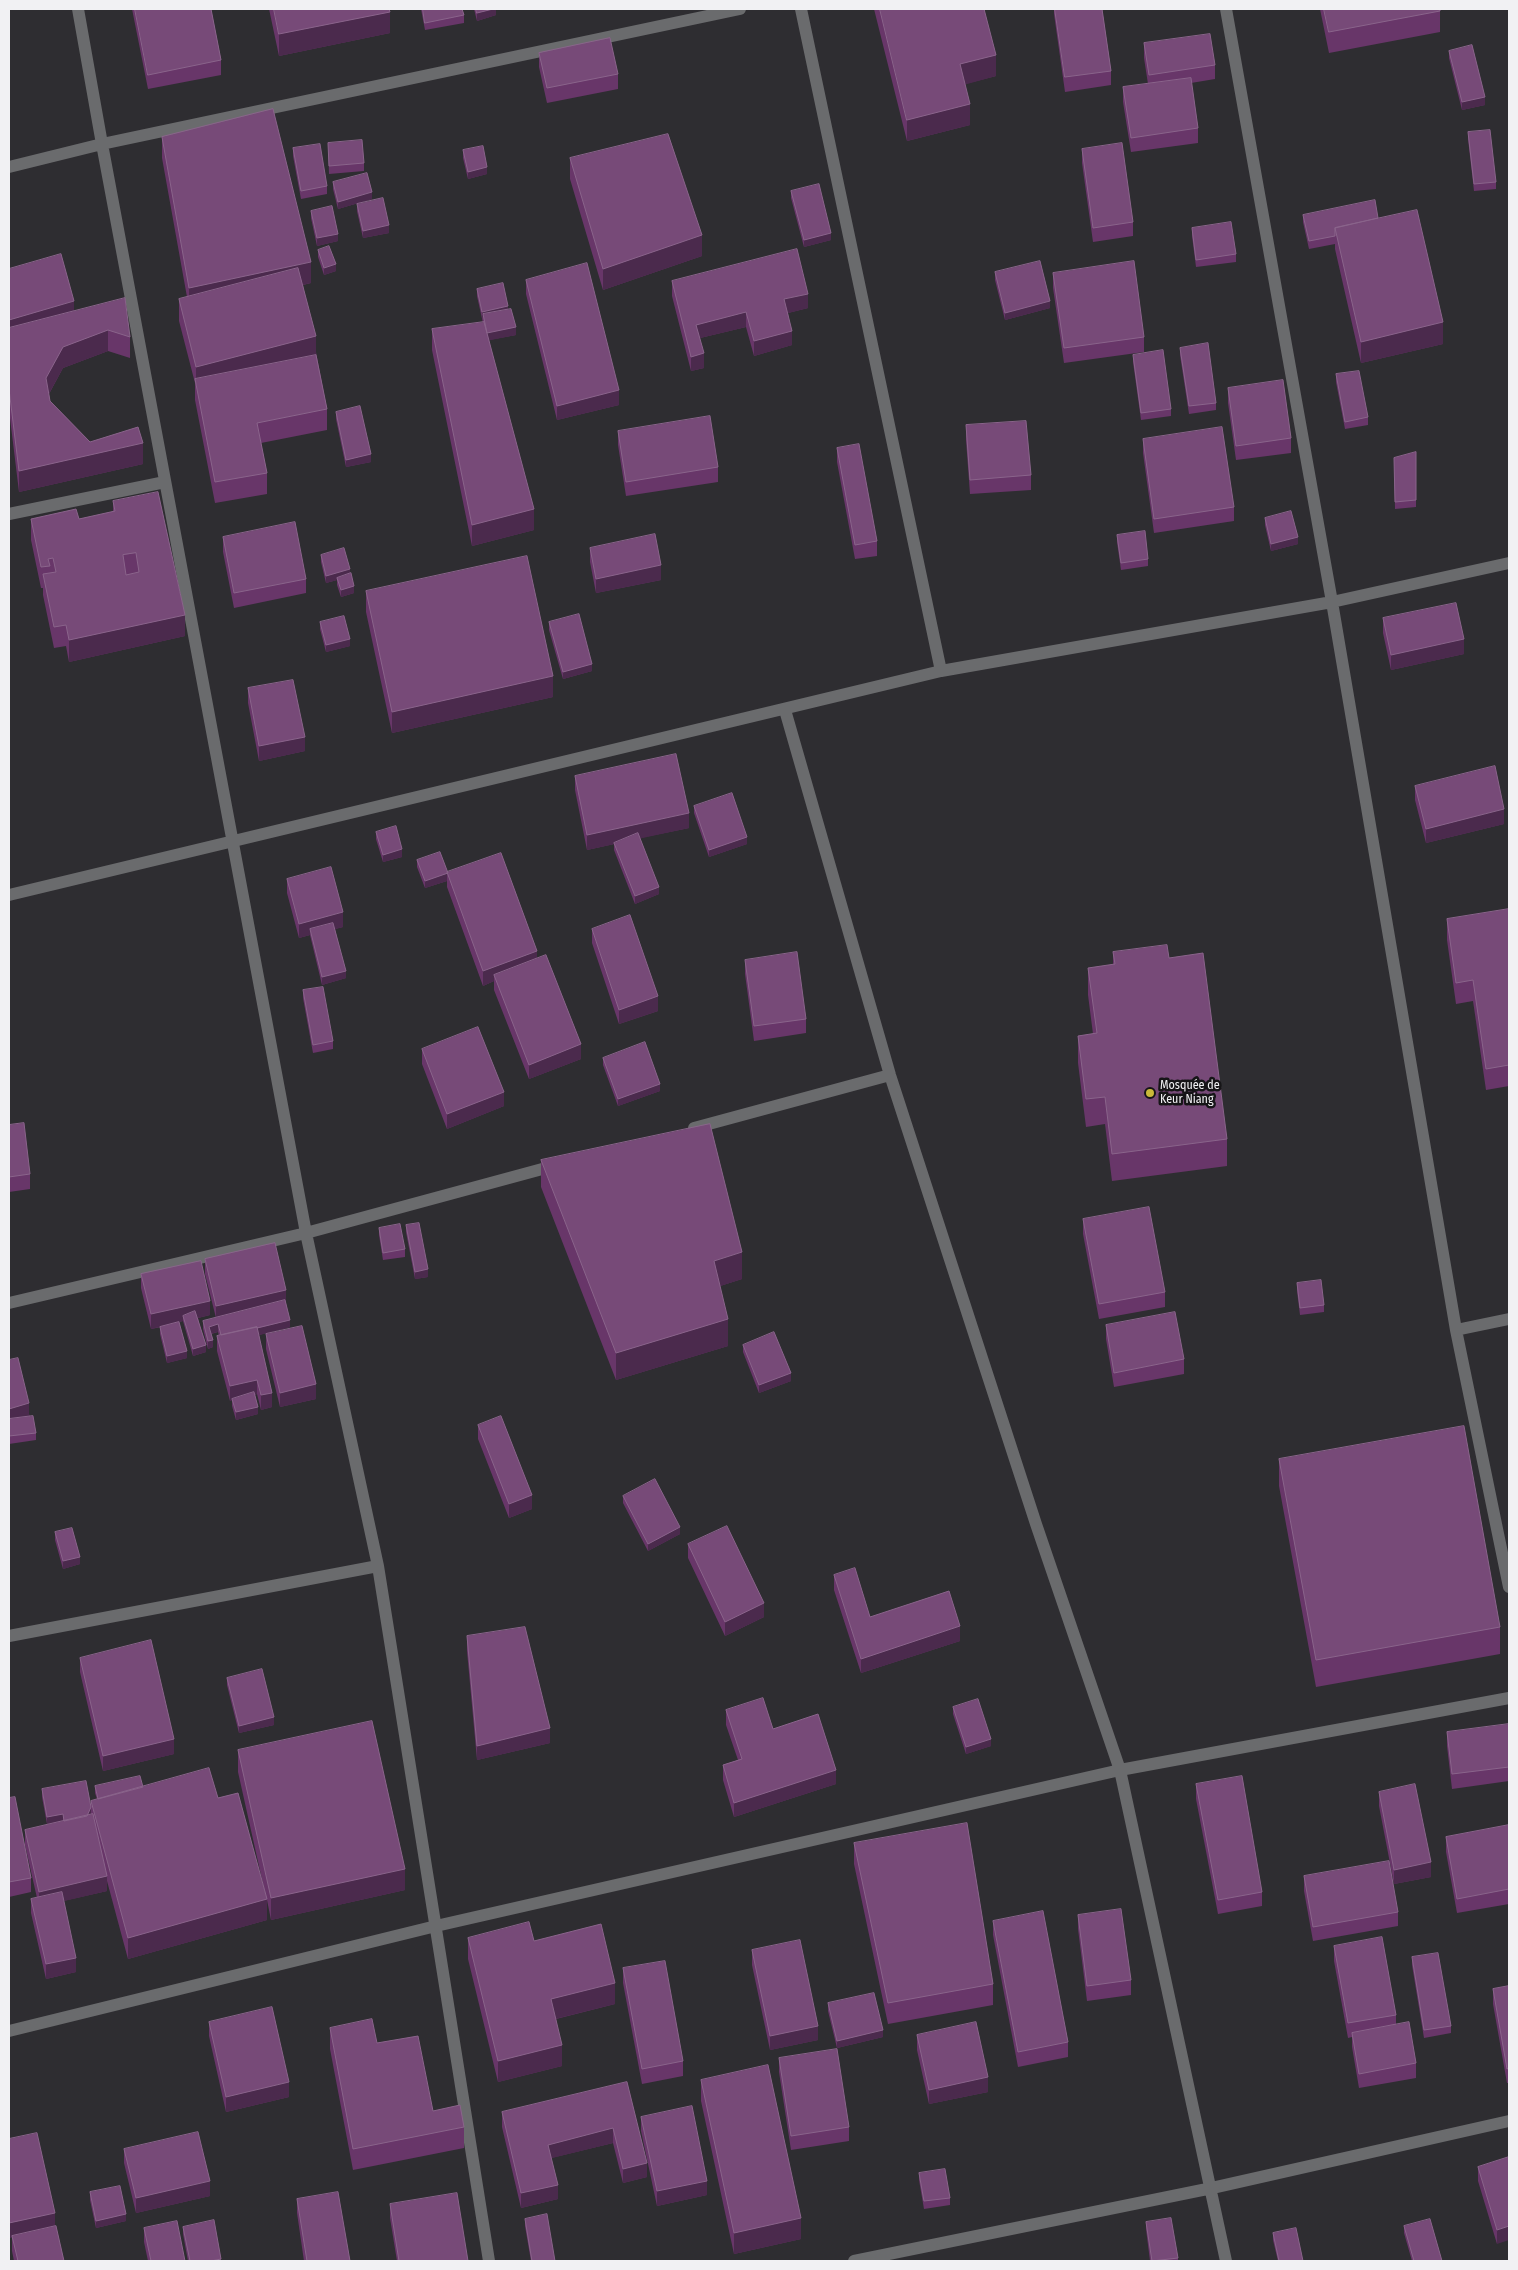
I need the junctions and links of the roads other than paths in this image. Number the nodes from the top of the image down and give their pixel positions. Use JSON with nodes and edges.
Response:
{"nodes":[{"id":1,"x":78,"y":9,"type":"edge"},
{"id":2,"x":740,"y":9,"type":"edge"},
{"id":3,"x":802,"y":9,"type":"edge"},
{"id":4,"x":1226,"y":9,"type":"edge"},
{"id":5,"x":102,"y":144,"type":"junction"},
{"id":6,"x":9,"y":167,"type":"edge"},
{"id":7,"x":165,"y":482,"type":"junction"},
{"id":8,"x":9,"y":514,"type":"edge"},
{"id":9,"x":1509,"y":563,"type":"edge"},
{"id":10,"x":1332,"y":602,"type":"junction"},
{"id":11,"x":941,"y":671,"type":"junction"},
{"id":12,"x":785,"y":710,"type":"junction"},
{"id":13,"x":232,"y":843,"type":"junction"},
{"id":14,"x":9,"y":895,"type":"edge"},
{"id":15,"x":890,"y":1075,"type":"junction"},
{"id":16,"x":679,"y":1132,"type":"edge"},
{"id":17,"x":574,"y":1161,"type":"edge"},
{"id":18,"x":306,"y":1233,"type":"junction"},
{"id":19,"x":9,"y":1303,"type":"edge"},
{"id":20,"x":1509,"y":1319,"type":"edge"},
{"id":21,"x":1456,"y":1330,"type":"junction"},
{"id":22,"x":378,"y":1566,"type":"junction"},
{"id":23,"x":1509,"y":1587,"type":"edge"},
{"id":24,"x":9,"y":1636,"type":"edge"},
{"id":25,"x":1509,"y":1698,"type":"edge"},
{"id":26,"x":1120,"y":1770,"type":"junction"},
{"id":27,"x":436,"y":1926,"type":"junction"},
{"id":28,"x":9,"y":2031,"type":"edge"},
{"id":29,"x":1509,"y":2121,"type":"edge"},
{"id":30,"x":1212,"y":2188,"type":"junction"},
{"id":31,"x":489,"y":2261,"type":"edge"},
{"id":32,"x":854,"y":2261,"type":"edge"},
{"id":33,"x":1226,"y":2261,"type":"edge"}],
"edges":[{"from":1,"to":5,"type":"street"},
{"from":2,"to":5,"type":"street"},
{"from":3,"to":11,"type":"street"},
{"from":4,"to":10,"type":"street"},
{"from":5,"to":6,"type":"street"},
{"from":5,"to":7,"type":"street"},
{"from":7,"to":8,"type":"street"},
{"from":7,"to":13,"type":"street"},
{"from":9,"to":10,"type":"street"},
{"from":10,"to":11,"type":"street"},
{"from":10,"to":21,"type":"street"},
{"from":11,"to":12,"type":"street"},
{"from":12,"to":13,"type":"street"},
{"from":12,"to":15,"type":"street"},
{"from":13,"to":14,"type":"street"},
{"from":13,"to":18,"type":"street"},
{"from":15,"to":16,"type":"street"},
{"from":15,"to":26,"type":"street"},
{"from":17,"to":18,"type":"street"},
{"from":18,"to":19,"type":"street"},
{"from":18,"to":22,"type":"street"},
{"from":20,"to":21,"type":"street"},
{"from":21,"to":23,"type":"street"},
{"from":22,"to":24,"type":"street"},
{"from":22,"to":27,"type":"street"},
{"from":25,"to":26,"type":"street"},
{"from":26,"to":27,"type":"street"},
{"from":26,"to":30,"type":"street"},
{"from":27,"to":28,"type":"street"},
{"from":27,"to":31,"type":"street"},
{"from":29,"to":30,"type":"street"},
{"from":30,"to":32,"type":"street"},
{"from":30,"to":33,"type":"street"}]}
